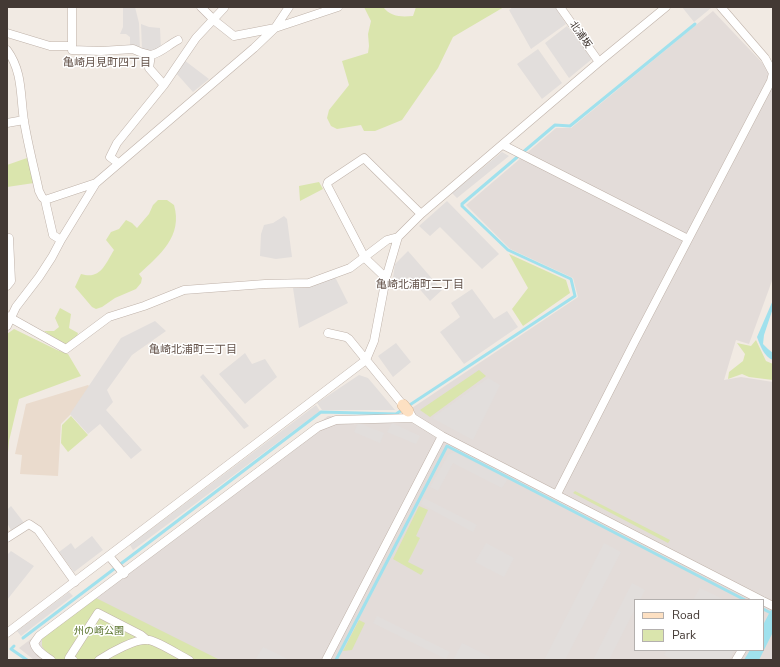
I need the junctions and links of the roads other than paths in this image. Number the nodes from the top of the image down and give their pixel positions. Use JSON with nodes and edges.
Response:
{"nodes":[{"id":1,"x":72,"y":7,"type":"edge"},
{"id":2,"x":202,"y":7,"type":"edge"},
{"id":3,"x":289,"y":7,"type":"edge"},
{"id":4,"x":338,"y":7,"type":"edge"},
{"id":5,"x":560,"y":7,"type":"edge"},
{"id":6,"x":666,"y":7,"type":"edge"},
{"id":7,"x":721,"y":7,"type":"edge"},
{"id":8,"x":224,"y":8,"type":"dead end"},
{"id":9,"x":214,"y":19,"type":"junction"},
{"id":10,"x":275,"y":28,"type":"junction"},
{"id":11,"x":7,"y":33,"type":"edge"},
{"id":12,"x":178,"y":40,"type":"dead end"},
{"id":13,"x":71,"y":46,"type":"junction"},
{"id":14,"x":7,"y":50,"type":"edge"},
{"id":15,"x":151,"y":55,"type":"junction"},
{"id":16,"x":599,"y":62,"type":"junction"},
{"id":17,"x":772,"y":66,"type":"edge"},
{"id":18,"x":164,"y":85,"type":"junction"},
{"id":19,"x":24,"y":120,"type":"junction"},
{"id":20,"x":7,"y":123,"type":"edge"},
{"id":21,"x":503,"y":144,"type":"junction"},
{"id":22,"x":118,"y":163,"type":"junction"},
{"id":23,"x":96,"y":183,"type":"junction"},
{"id":24,"x":45,"y":200,"type":"junction"},
{"id":25,"x":421,"y":214,"type":"junction"},
{"id":26,"x":398,"y":237,"type":"junction"},
{"id":27,"x":9,"y":238,"type":"dead end"},
{"id":28,"x":688,"y":239,"type":"junction"},
{"id":29,"x":61,"y":240,"type":"junction"},
{"id":30,"x":365,"y":258,"type":"junction"},
{"id":31,"x":386,"y":278,"type":"junction"},
{"id":32,"x":7,"y":286,"type":"edge"},
{"id":33,"x":9,"y":316,"type":"edge"},
{"id":34,"x":328,"y":332,"type":"dead end"},
{"id":35,"x":366,"y":360,"type":"junction"},
{"id":36,"x":408,"y":411,"type":"junction"},
{"id":37,"x":442,"y":436,"type":"junction"},
{"id":38,"x":558,"y":494,"type":"junction"},
{"id":39,"x":7,"y":538,"type":"edge"},
{"id":40,"x":109,"y":556,"type":"junction"},
{"id":41,"x":121,"y":571,"type":"junction"},
{"id":42,"x":75,"y":582,"type":"junction"},
{"id":43,"x":758,"y":599,"type":"edge"},
{"id":44,"x":7,"y":633,"type":"edge"},
{"id":45,"x":147,"y":640,"type":"junction"},
{"id":46,"x":741,"y":651,"type":"edge"},
{"id":47,"x":51,"y":660,"type":"edge"},
{"id":48,"x":73,"y":660,"type":"edge"},
{"id":49,"x":99,"y":660,"type":"edge"},
{"id":50,"x":189,"y":660,"type":"edge"},
{"id":51,"x":326,"y":660,"type":"edge"},
{"id":52,"x":736,"y":660,"type":"edge"}],
"edges":[{"from":1,"to":13,"type":"street"},
{"from":2,"to":9,"type":"street"},
{"from":3,"to":10,"type":"street"},
{"from":4,"to":10,"type":"street"},
{"from":5,"to":16,"type":"street","name":"北浦坂"},
{"from":6,"to":16,"type":"street"},
{"from":7,"to":17,"type":"street"},
{"from":8,"to":9,"type":"street"},
{"from":9,"to":10,"type":"street"},
{"from":9,"to":18,"type":"street"},
{"from":10,"to":22,"type":"street"},
{"from":11,"to":13,"type":"street"},
{"from":12,"to":15,"type":"street"},
{"from":13,"to":15,"type":"street"},
{"from":14,"to":19,"type":"street"},
{"from":15,"to":18,"type":"street"},
{"from":16,"to":21,"type":"street"},
{"from":17,"to":28,"type":"street"},
{"from":18,"to":22,"type":"street"},
{"from":19,"to":20,"type":"street"},
{"from":19,"to":24,"type":"street"},
{"from":21,"to":25,"type":"street"},
{"from":21,"to":28,"type":"street"},
{"from":22,"to":23,"type":"street"},
{"from":23,"to":24,"type":"street"},
{"from":23,"to":29,"type":"street"},
{"from":24,"to":29,"type":"street"},
{"from":25,"to":26,"type":"street"},
{"from":25,"to":30,"type":"street"},
{"from":26,"to":30,"type":"street"},
{"from":26,"to":31,"type":"street"},
{"from":27,"to":32,"type":"street"},
{"from":28,"to":38,"type":"street"},
{"from":29,"to":33,"type":"street"},
{"from":30,"to":31,"type":"street"},
{"from":30,"to":33,"type":"street"},
{"from":31,"to":35,"type":"street"},
{"from":34,"to":35,"type":"street"},
{"from":35,"to":36,"type":"street"},
{"from":35,"to":40,"type":"street"},
{"from":36,"to":37,"type":"street"},
{"from":36,"to":41,"type":"street"},
{"from":37,"to":38,"type":"street"},
{"from":37,"to":51,"type":"street"},
{"from":38,"to":43,"type":"street"},
{"from":39,"to":42,"type":"street"},
{"from":40,"to":41,"type":"street"},
{"from":40,"to":42,"type":"street"},
{"from":41,"to":47,"type":"street"},
{"from":42,"to":44,"type":"street"},
{"from":45,"to":48,"type":"street"},
{"from":45,"to":49,"type":"street"},
{"from":45,"to":50,"type":"street"},
{"from":46,"to":52,"type":"street"}]}
